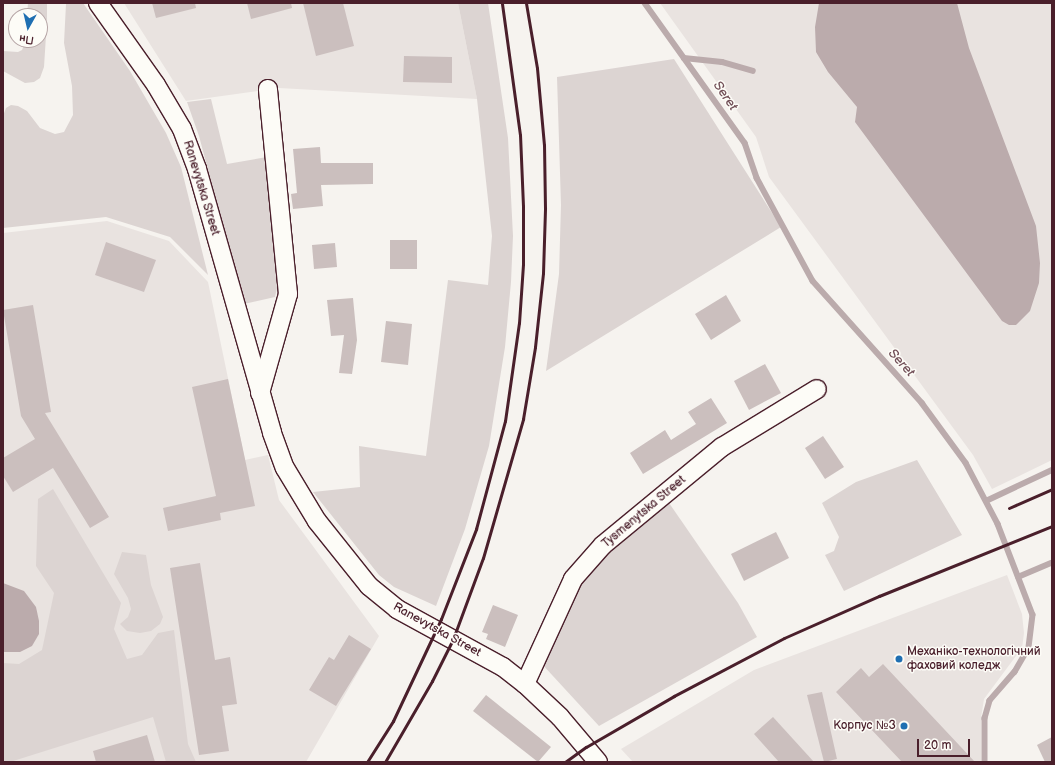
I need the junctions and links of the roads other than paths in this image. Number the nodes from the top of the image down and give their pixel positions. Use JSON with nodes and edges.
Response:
{"nodes":[{"id":1,"x":98,"y":3,"type":"edge"},
{"id":2,"x":268,"y":90,"type":"dead end"},
{"id":3,"x":817,"y":389,"type":"dead end"},
{"id":4,"x":260,"y":393,"type":"junction"},
{"id":5,"x":525,"y":684,"type":"junction"},
{"id":6,"x":598,"y":762,"type":"edge"}],
"edges":[{"from":1,"to":4,"type":"street","name":"Ranevytska Street"},
{"from":2,"to":4,"type":"street"},
{"from":3,"to":5,"type":"street","name":"Tysmenytska Street"},
{"from":4,"to":5,"type":"street","name":"Ranevytska Street"},
{"from":5,"to":6,"type":"street","name":"Ranevytska Street"}]}
